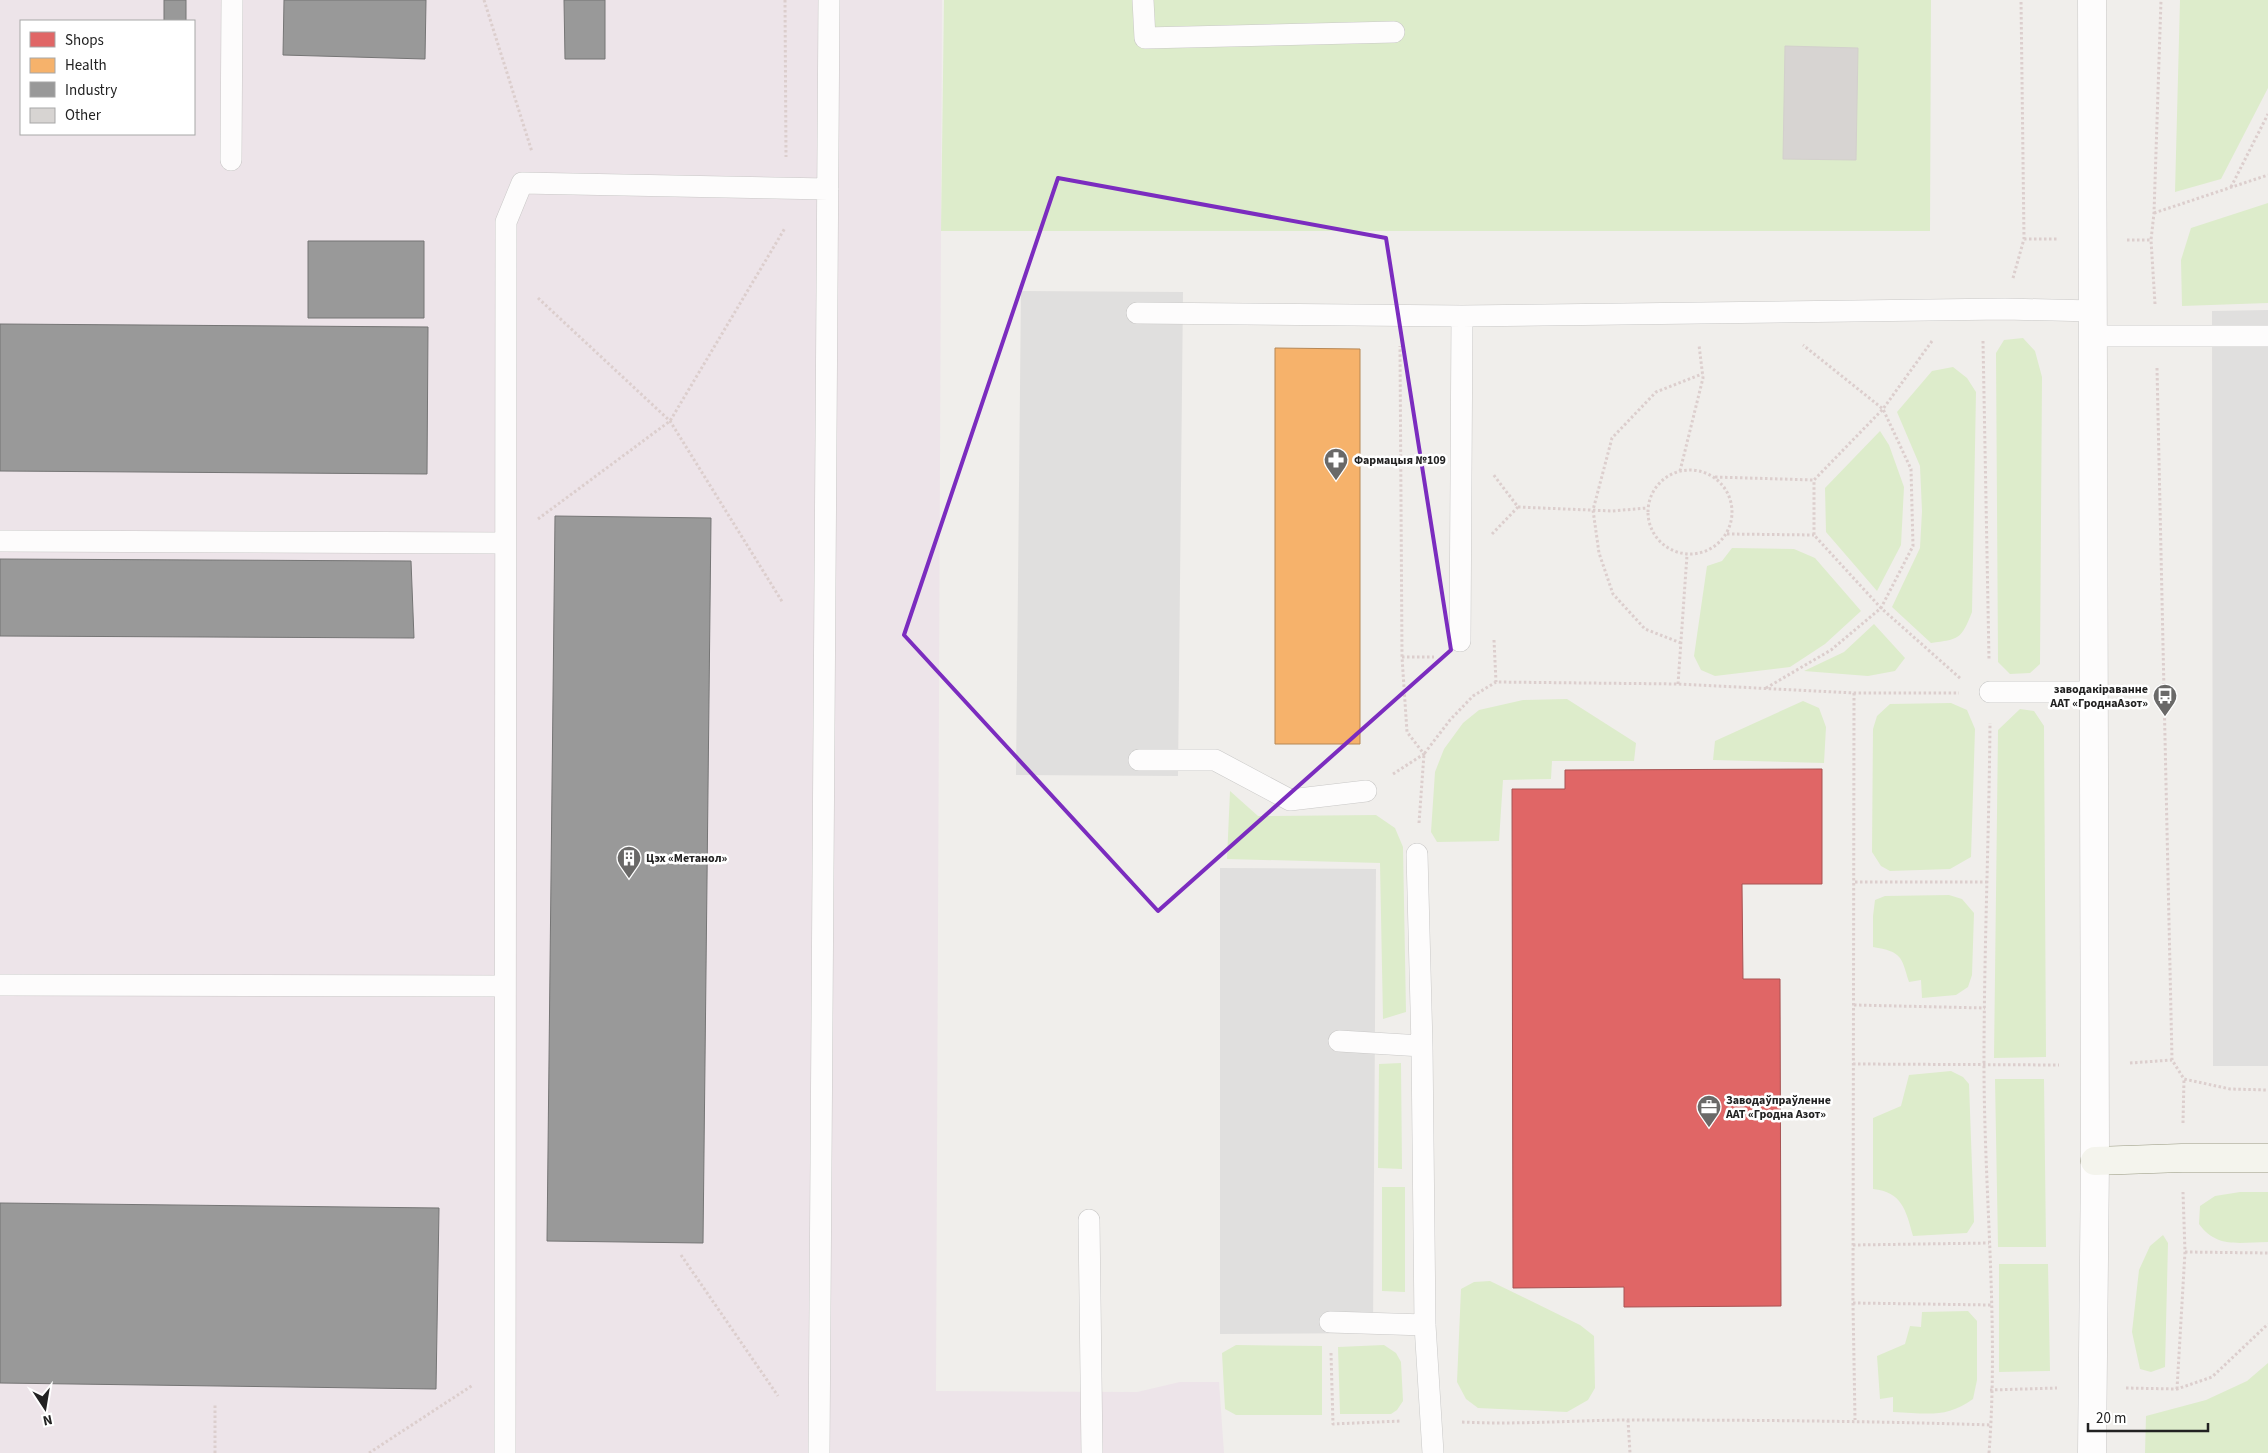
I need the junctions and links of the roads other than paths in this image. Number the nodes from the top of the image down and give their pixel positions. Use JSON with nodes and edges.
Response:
{"nodes":[{"id":1,"x":232,"y":0,"type":"edge"},
{"id":2,"x":829,"y":0,"type":"edge"},
{"id":3,"x":1143,"y":0,"type":"edge"},
{"id":4,"x":2092,"y":0,"type":"edge"},
{"id":5,"x":1394,"y":32,"type":"dead end"},
{"id":6,"x":231,"y":160,"type":"dead end"},
{"id":7,"x":828,"y":189,"type":"junction"},
{"id":8,"x":1137,"y":313,"type":"dead end"},
{"id":9,"x":1462,"y":316,"type":"junction"},
{"id":10,"x":2093,"y":323,"type":"junction"},
{"id":11,"x":2268,"y":336,"type":"edge"},
{"id":12,"x":0,"y":541,"type":"edge"},
{"id":13,"x":506,"y":543,"type":"junction"},
{"id":14,"x":1460,"y":641,"type":"dead end"},
{"id":15,"x":1983,"y":692,"type":"road end"},
{"id":16,"x":2094,"y":692,"type":"junction"},
{"id":17,"x":1139,"y":760,"type":"dead end"},
{"id":18,"x":1366,"y":791,"type":"road end"},
{"id":19,"x":1417,"y":854,"type":"road end"},
{"id":20,"x":0,"y":985,"type":"edge"},
{"id":21,"x":505,"y":986,"type":"junction"},
{"id":22,"x":1339,"y":1041,"type":"dead end"},
{"id":23,"x":1422,"y":1046,"type":"junction"},
{"id":24,"x":2268,"y":1158,"type":"edge"},
{"id":25,"x":2095,"y":1161,"type":"junction"},
{"id":26,"x":1089,"y":1220,"type":"dead end"},
{"id":27,"x":1330,"y":1322,"type":"road end"},
{"id":28,"x":1425,"y":1325,"type":"junction"},
{"id":29,"x":504,"y":1453,"type":"edge"},
{"id":30,"x":819,"y":1453,"type":"edge"},
{"id":31,"x":1092,"y":1453,"type":"edge"},
{"id":32,"x":1433,"y":1453,"type":"edge"},
{"id":33,"x":2092,"y":1453,"type":"edge"}],
"edges":[{"from":1,"to":6,"type":"lane"},
{"from":2,"to":7,"type":"lane"},
{"from":3,"to":5,"type":"lane"},
{"from":4,"to":10,"type":"street"},
{"from":7,"to":13,"type":"lane"},
{"from":7,"to":30,"type":"lane"},
{"from":8,"to":9,"type":"lane"},
{"from":9,"to":10,"type":"lane"},
{"from":9,"to":14,"type":"lane"},
{"from":10,"to":11,"type":"lane"},
{"from":10,"to":16,"type":"street"},
{"from":12,"to":13,"type":"lane"},
{"from":13,"to":21,"type":"lane"},
{"from":15,"to":16,"type":"lane"},
{"from":16,"to":25,"type":"street"},
{"from":17,"to":18,"type":"lane"},
{"from":19,"to":23,"type":"lane"},
{"from":20,"to":21,"type":"lane"},
{"from":21,"to":29,"type":"lane"},
{"from":22,"to":23,"type":"lane"},
{"from":23,"to":28,"type":"lane"},
{"from":24,"to":25,"type":"street"},
{"from":25,"to":33,"type":"street"},
{"from":26,"to":31,"type":"lane"},
{"from":27,"to":28,"type":"lane"},
{"from":28,"to":32,"type":"lane"}]}
